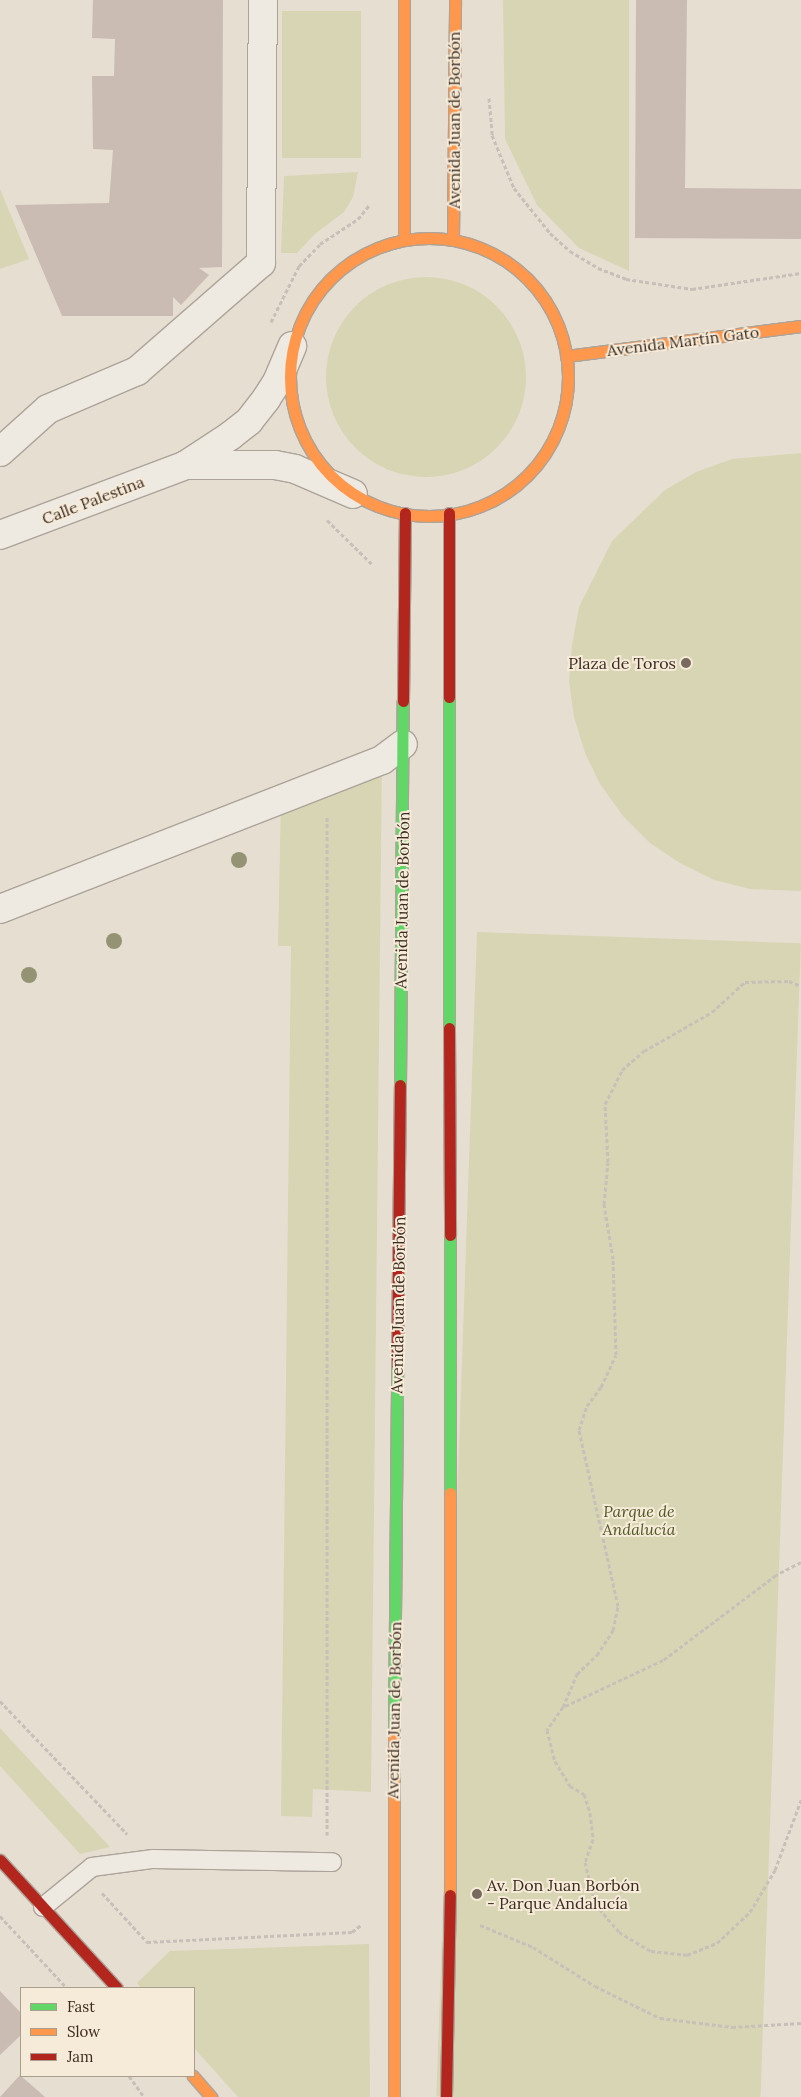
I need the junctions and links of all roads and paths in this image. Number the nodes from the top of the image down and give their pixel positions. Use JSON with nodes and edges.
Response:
{"nodes":[{"id":1,"x":263,"y":0,"type":"edge"},
{"id":2,"x":404,"y":0,"type":"edge"},
{"id":3,"x":454,"y":0,"type":"edge"},
{"id":4,"x":489,"y":92,"type":"dead end"},
{"id":5,"x":404,"y":239,"type":"junction"},
{"id":6,"x":453,"y":240,"type":"junction"},
{"id":7,"x":801,"y":273,"type":"edge"},
{"id":8,"x":801,"y":326,"type":"edge"},
{"id":9,"x":292,"y":346,"type":"junction"},
{"id":10,"x":566,"y":356,"type":"junction"},
{"id":11,"x":0,"y":452,"type":"edge"},
{"id":12,"x":186,"y":465,"type":"junction"},
{"id":13,"x":353,"y":494,"type":"junction"},
{"id":14,"x":405,"y":513,"type":"junction"},
{"id":15,"x":448,"y":513,"type":"junction"},
{"id":16,"x":2,"y":528,"type":"edge"},
{"id":17,"x":404,"y":744,"type":"junction"},
{"id":18,"x":327,"y":782,"type":"junction"},
{"id":19,"x":0,"y":909,"type":"edge"},
{"id":20,"x":801,"y":986,"type":"edge"},
{"id":21,"x":801,"y":1562,"type":"edge"},
{"id":22,"x":0,"y":1701,"type":"edge"},
{"id":23,"x":564,"y":1707,"type":"junction"},
{"id":24,"x":801,"y":1800,"type":"edge"},
{"id":25,"x":137,"y":1834,"type":"dead end"},
{"id":26,"x":335,"y":1840,"type":"dead end"},
{"id":27,"x":0,"y":1860,"type":"edge"},
{"id":28,"x":332,"y":1862,"type":"dead end"},
{"id":29,"x":84,"y":1874,"type":"junction"},
{"id":30,"x":43,"y":1907,"type":"junction"},
{"id":31,"x":0,"y":1916,"type":"edge"},
{"id":32,"x":394,"y":1920,"type":"junction"},
{"id":33,"x":448,"y":1922,"type":"junction"},
{"id":34,"x":65,"y":1987,"type":"edge"},
{"id":35,"x":116,"y":1987,"type":"edge"},
{"id":36,"x":801,"y":2023,"type":"edge"},
{"id":37,"x":130,"y":2077,"type":"edge"},
{"id":38,"x":194,"y":2077,"type":"edge"},
{"id":39,"x":144,"y":2097,"type":"edge"},
{"id":40,"x":211,"y":2097,"type":"edge"},
{"id":41,"x":394,"y":2097,"type":"edge"},
{"id":42,"x":446,"y":2097,"type":"edge"}],
"edges":[{"from":1,"to":11,"type":"street"},
{"from":2,"to":5,"type":"street"},
{"from":3,"to":6,"type":"street","name":"Avenida Juan de Borbón"},
{"from":4,"to":7,"type":"path"},
{"from":5,"to":6,"type":"street"},
{"from":5,"to":9,"type":"street"},
{"from":6,"to":10,"type":"street"},
{"from":8,"to":10,"type":"street","name":"Avenida Martín Gato"},
{"from":9,"to":12,"type":"street","name":"Calle Palestina"},
{"from":9,"to":13,"type":"street"},
{"from":10,"to":15,"type":"street"},
{"from":12,"to":13,"type":"street","name":"Calle Palestina"},
{"from":12,"to":16,"type":"street","name":"Calle Palestina"},
{"from":13,"to":14,"type":"street"},
{"from":14,"to":15,"type":"street"},
{"from":14,"to":17,"type":"street","name":"Avenida Juan de Borbón"},
{"from":15,"to":33,"type":"street"},
{"from":17,"to":18,"type":"street"},
{"from":17,"to":32,"type":"street","name":"Avenida Juan de Borbón"},
{"from":18,"to":19,"type":"street"},
{"from":18,"to":26,"type":"path"},
{"from":20,"to":23,"type":"path"},
{"from":21,"to":23,"type":"path"},
{"from":22,"to":25,"type":"path"},
{"from":23,"to":24,"type":"path"},
{"from":27,"to":30,"type":"street"},
{"from":28,"to":29,"type":"lane"},
{"from":29,"to":30,"type":"lane"},
{"from":29,"to":32,"type":"path"},
{"from":30,"to":35,"type":"street"},
{"from":31,"to":34,"type":"path"},
{"from":32,"to":41,"type":"street","name":"Avenida Juan de Borbón"},
{"from":33,"to":36,"type":"path"},
{"from":33,"to":42,"type":"street"},
{"from":37,"to":39,"type":"path"},
{"from":38,"to":40,"type":"street"}]}
